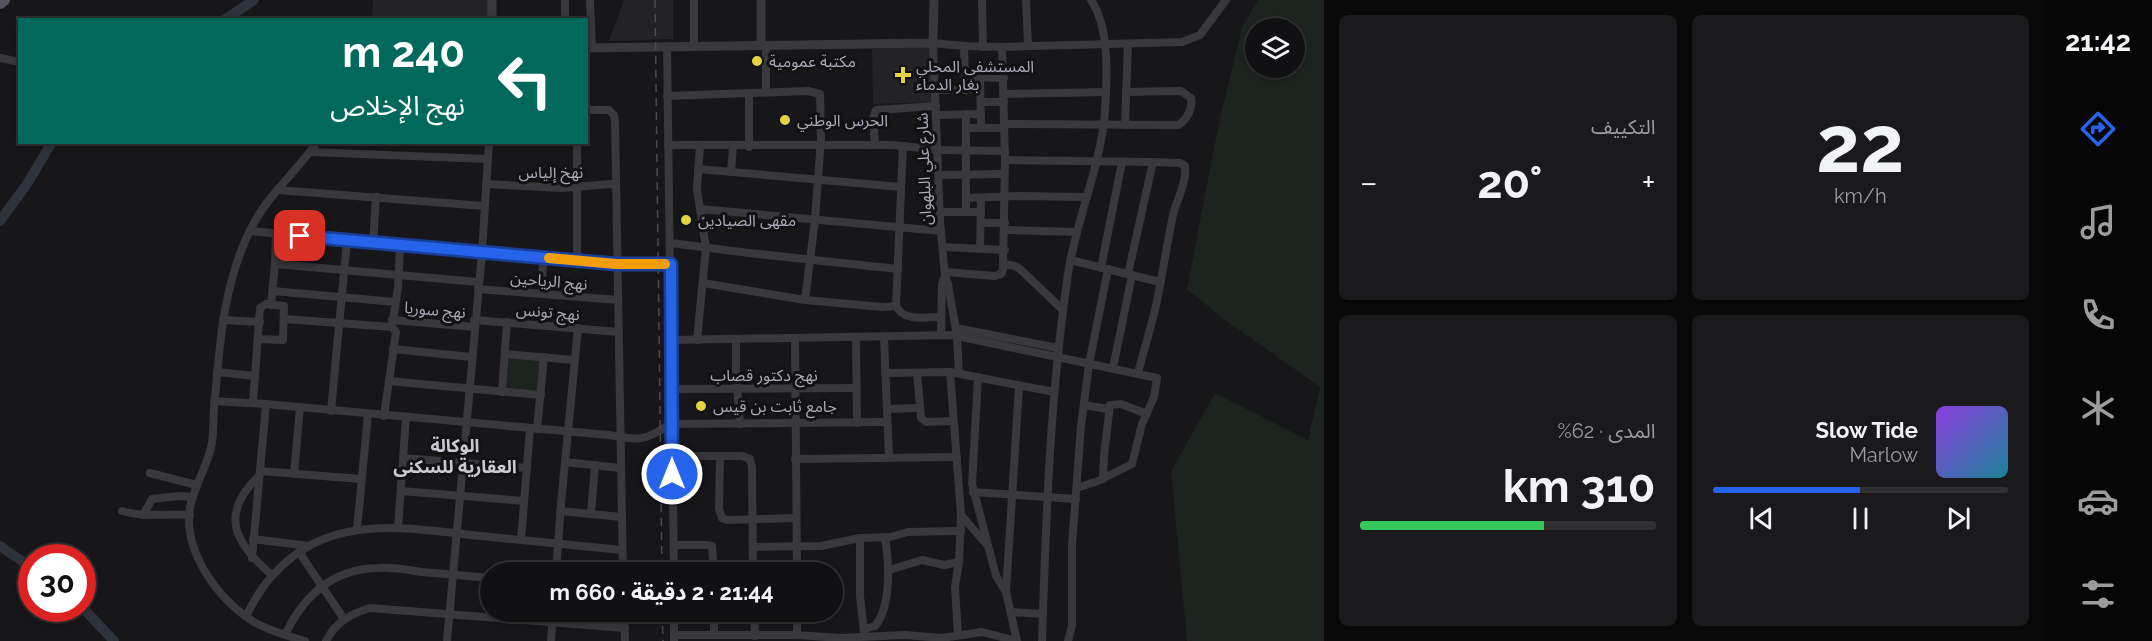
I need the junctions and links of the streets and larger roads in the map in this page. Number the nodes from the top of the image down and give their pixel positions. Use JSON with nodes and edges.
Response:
{"nodes":[{"id":1,"x":492,"y":0,"type":"edge"},
{"id":2,"x":565,"y":0,"type":"edge"},
{"id":3,"x":590,"y":0,"type":"edge"},
{"id":4,"x":694,"y":0,"type":"edge"},
{"id":5,"x":761,"y":0,"type":"edge"},
{"id":6,"x":934,"y":0,"type":"edge"},
{"id":7,"x":982,"y":0,"type":"edge"},
{"id":8,"x":1026,"y":0,"type":"edge"},
{"id":9,"x":1092,"y":0,"type":"edge"},
{"id":10,"x":1226,"y":0,"type":"edge"},
{"id":11,"x":492,"y":18,"type":"edge"},
{"id":12,"x":565,"y":18,"type":"edge"},
{"id":13,"x":933,"y":43,"type":"junction"},
{"id":14,"x":1105,"y":44,"type":"junction"},
{"id":15,"x":1128,"y":44,"type":"junction"},
{"id":16,"x":764,"y":45,"type":"junction"},
{"id":17,"x":1028,"y":45,"type":"junction"},
{"id":18,"x":668,"y":46,"type":"junction"},
{"id":19,"x":694,"y":46,"type":"junction"},
{"id":20,"x":964,"y":46,"type":"junction"},
{"id":21,"x":589,"y":47,"type":"edge"},
{"id":22,"x":983,"y":47,"type":"junction"},
{"id":23,"x":1002,"y":47,"type":"junction"},
{"id":24,"x":0,"y":58,"type":"edge"},
{"id":25,"x":18,"y":62,"type":"edge"},
{"id":26,"x":966,"y":77,"type":"junction"},
{"id":27,"x":980,"y":77,"type":"junction"},
{"id":28,"x":1004,"y":78,"type":"junction"},
{"id":29,"x":980,"y":89,"type":"junction"},
{"id":30,"x":936,"y":90,"type":"junction"},
{"id":31,"x":966,"y":90,"type":"junction"},
{"id":32,"x":766,"y":92,"type":"junction"},
{"id":33,"x":1106,"y":92,"type":"junction"},
{"id":34,"x":749,"y":93,"type":"junction"},
{"id":35,"x":1126,"y":93,"type":"junction"},
{"id":36,"x":668,"y":96,"type":"junction"},
{"id":37,"x":1004,"y":98,"type":"junction"},
{"id":38,"x":981,"y":102,"type":"junction"},
{"id":39,"x":588,"y":110,"type":"edge"},
{"id":40,"x":936,"y":110,"type":"junction"},
{"id":41,"x":966,"y":114,"type":"junction"},
{"id":42,"x":981,"y":114,"type":"junction"},
{"id":43,"x":1103,"y":125,"type":"junction"},
{"id":44,"x":1125,"y":125,"type":"junction"},
{"id":45,"x":1004,"y":126,"type":"junction"},
{"id":46,"x":966,"y":128,"type":"junction"},
{"id":47,"x":981,"y":128,"type":"junction"},
{"id":48,"x":316,"y":144,"type":"edge"},
{"id":49,"x":489,"y":144,"type":"edge"},
{"id":50,"x":577,"y":144,"type":"edge"},
{"id":51,"x":668,"y":145,"type":"junction"},
{"id":52,"x":875,"y":145,"type":"junction"},
{"id":53,"x":700,"y":146,"type":"junction"},
{"id":54,"x":733,"y":146,"type":"junction"},
{"id":55,"x":820,"y":146,"type":"junction"},
{"id":56,"x":903,"y":146,"type":"junction"},
{"id":57,"x":749,"y":147,"type":"junction"},
{"id":58,"x":938,"y":150,"type":"junction"},
{"id":59,"x":966,"y":151,"type":"junction"},
{"id":60,"x":311,"y":152,"type":"junction"},
{"id":61,"x":1005,"y":156,"type":"junction"},
{"id":62,"x":488,"y":159,"type":"junction"},
{"id":63,"x":1097,"y":161,"type":"junction"},
{"id":64,"x":1122,"y":162,"type":"junction"},
{"id":65,"x":1153,"y":162,"type":"junction"},
{"id":66,"x":698,"y":169,"type":"junction"},
{"id":67,"x":731,"y":172,"type":"junction"},
{"id":68,"x":1004,"y":174,"type":"junction"},
{"id":69,"x":939,"y":175,"type":"junction"},
{"id":70,"x":966,"y":175,"type":"junction"},
{"id":71,"x":818,"y":180,"type":"junction"},
{"id":72,"x":486,"y":184,"type":"junction"},
{"id":73,"x":616,"y":186,"type":"junction"},
{"id":74,"x":902,"y":187,"type":"junction"},
{"id":75,"x":577,"y":188,"type":"junction"},
{"id":76,"x":278,"y":190,"type":"junction"},
{"id":77,"x":376,"y":197,"type":"junction"},
{"id":78,"x":1004,"y":197,"type":"junction"},
{"id":79,"x":1087,"y":197,"type":"junction"},
{"id":80,"x":966,"y":198,"type":"junction"},
{"id":81,"x":981,"y":198,"type":"junction"},
{"id":82,"x":484,"y":206,"type":"junction"},
{"id":83,"x":700,"y":209,"type":"junction"},
{"id":84,"x":940,"y":212,"type":"junction"},
{"id":85,"x":966,"y":212,"type":"junction"},
{"id":86,"x":981,"y":212,"type":"junction"},
{"id":87,"x":815,"y":220,"type":"junction"},
{"id":88,"x":981,"y":223,"type":"junction"},
{"id":89,"x":1005,"y":226,"type":"junction"},
{"id":90,"x":900,"y":228,"type":"junction"},
{"id":91,"x":250,"y":231,"type":"junction"},
{"id":92,"x":941,"y":231,"type":"junction"},
{"id":93,"x":1076,"y":232,"type":"junction"},
{"id":94,"x":276,"y":234,"type":"junction"},
{"id":95,"x":347,"y":241,"type":"junction"},
{"id":96,"x":373,"y":243,"type":"junction"},
{"id":97,"x":671,"y":243,"type":"junction"},
{"id":98,"x":400,"y":246,"type":"junction"},
{"id":99,"x":943,"y":247,"type":"junction"},
{"id":100,"x":706,"y":248,"type":"junction"},
{"id":101,"x":980,"y":249,"type":"junction"},
{"id":102,"x":1005,"y":250,"type":"junction"},
{"id":103,"x":482,"y":253,"type":"junction"},
{"id":104,"x":543,"y":258,"type":"junction"},
{"id":105,"x":577,"y":260,"type":"junction"},
{"id":106,"x":810,"y":260,"type":"junction"},
{"id":107,"x":1070,"y":260,"type":"junction"},
{"id":108,"x":275,"y":264,"type":"junction"},
{"id":109,"x":616,"y":264,"type":"junction"},
{"id":110,"x":671,"y":264,"type":"junction"},
{"id":111,"x":1004,"y":264,"type":"junction"},
{"id":112,"x":898,"y":269,"type":"junction"},
{"id":113,"x":1104,"y":269,"type":"junction"},
{"id":114,"x":344,"y":271,"type":"junction"},
{"id":115,"x":945,"y":274,"type":"junction"},
{"id":116,"x":1130,"y":275,"type":"junction"},
{"id":117,"x":398,"y":276,"type":"junction"},
{"id":118,"x":1160,"y":282,"type":"junction"},
{"id":119,"x":703,"y":283,"type":"junction"},
{"id":120,"x":478,"y":285,"type":"junction"},
{"id":121,"x":273,"y":291,"type":"junction"},
{"id":122,"x":542,"y":294,"type":"junction"},
{"id":123,"x":342,"y":297,"type":"junction"},
{"id":124,"x":618,"y":300,"type":"junction"},
{"id":125,"x":805,"y":300,"type":"junction"},
{"id":126,"x":395,"y":302,"type":"junction"},
{"id":127,"x":271,"y":305,"type":"junction"},
{"id":128,"x":896,"y":306,"type":"junction"},
{"id":129,"x":1063,"y":310,"type":"junction"},
{"id":130,"x":942,"y":317,"type":"junction"},
{"id":131,"x":223,"y":320,"type":"junction"},
{"id":132,"x":285,"y":320,"type":"junction"},
{"id":133,"x":260,"y":322,"type":"junction"},
{"id":134,"x":507,"y":322,"type":"junction"},
{"id":135,"x":474,"y":323,"type":"junction"},
{"id":136,"x":339,"y":324,"type":"junction"},
{"id":137,"x":392,"y":324,"type":"junction"},
{"id":138,"x":578,"y":328,"type":"junction"},
{"id":139,"x":619,"y":332,"type":"junction"},
{"id":140,"x":957,"y":332,"type":"junction"},
{"id":141,"x":940,"y":336,"type":"junction"},
{"id":142,"x":856,"y":338,"type":"junction"},
{"id":143,"x":884,"y":338,"type":"junction"},
{"id":144,"x":258,"y":339,"type":"junction"},
{"id":145,"x":736,"y":339,"type":"junction"},
{"id":146,"x":795,"y":339,"type":"junction"},
{"id":147,"x":672,"y":340,"type":"junction"},
{"id":148,"x":697,"y":340,"type":"junction"},
{"id":149,"x":1058,"y":348,"type":"junction"},
{"id":150,"x":393,"y":349,"type":"junction"},
{"id":151,"x":506,"y":354,"type":"junction"},
{"id":152,"x":471,"y":357,"type":"junction"},
{"id":153,"x":544,"y":357,"type":"junction"},
{"id":154,"x":1057,"y":357,"type":"junction"},
{"id":155,"x":574,"y":360,"type":"junction"},
{"id":156,"x":1089,"y":364,"type":"junction"},
{"id":157,"x":1113,"y":368,"type":"junction"},
{"id":158,"x":217,"y":372,"type":"junction"},
{"id":159,"x":950,"y":372,"type":"junction"},
{"id":160,"x":885,"y":373,"type":"junction"},
{"id":161,"x":917,"y":373,"type":"junction"},
{"id":162,"x":959,"y":373,"type":"junction"},
{"id":163,"x":1138,"y":373,"type":"junction"},
{"id":164,"x":255,"y":376,"type":"junction"},
{"id":165,"x":978,"y":377,"type":"junction"},
{"id":166,"x":389,"y":381,"type":"junction"},
{"id":167,"x":1019,"y":386,"type":"junction"},
{"id":168,"x":469,"y":388,"type":"junction"},
{"id":169,"x":738,"y":388,"type":"junction"},
{"id":170,"x":856,"y":388,"type":"junction"},
{"id":171,"x":672,"y":389,"type":"junction"},
{"id":172,"x":794,"y":389,"type":"junction"},
{"id":173,"x":502,"y":392,"type":"junction"},
{"id":174,"x":1054,"y":392,"type":"junction"},
{"id":175,"x":541,"y":395,"type":"junction"},
{"id":176,"x":214,"y":401,"type":"junction"},
{"id":177,"x":252,"y":403,"type":"junction"},
{"id":178,"x":266,"y":404,"type":"junction"},
{"id":179,"x":1084,"y":405,"type":"junction"},
{"id":180,"x":300,"y":407,"type":"junction"},
{"id":181,"x":918,"y":408,"type":"junction"},
{"id":182,"x":887,"y":409,"type":"junction"},
{"id":183,"x":1108,"y":410,"type":"junction"},
{"id":184,"x":331,"y":411,"type":"junction"},
{"id":185,"x":368,"y":414,"type":"junction"},
{"id":186,"x":1147,"y":414,"type":"junction"},
{"id":187,"x":384,"y":416,"type":"junction"},
{"id":188,"x":406,"y":417,"type":"junction"},
{"id":189,"x":953,"y":421,"type":"junction"},
{"id":190,"x":887,"y":422,"type":"junction"},
{"id":191,"x":466,"y":423,"type":"junction"},
{"id":192,"x":856,"y":423,"type":"junction"},
{"id":193,"x":672,"y":424,"type":"junction"},
{"id":194,"x":740,"y":424,"type":"junction"},
{"id":195,"x":795,"y":424,"type":"junction"},
{"id":196,"x":534,"y":429,"type":"junction"},
{"id":197,"x":568,"y":432,"type":"junction"},
{"id":198,"x":620,"y":438,"type":"junction"},
{"id":199,"x":672,"y":456,"type":"junction"},
{"id":200,"x":720,"y":456,"type":"junction"},
{"id":201,"x":889,"y":457,"type":"junction"},
{"id":202,"x":957,"y":457,"type":"junction"},
{"id":203,"x":402,"y":458,"type":"junction"},
{"id":204,"x":795,"y":459,"type":"junction"},
{"id":205,"x":565,"y":462,"type":"junction"},
{"id":206,"x":463,"y":463,"type":"junction"},
{"id":207,"x":595,"y":465,"type":"junction"},
{"id":208,"x":526,"y":468,"type":"junction"},
{"id":209,"x":620,"y":468,"type":"junction"},
{"id":210,"x":150,"y":473,"type":"dead end"},
{"id":211,"x":260,"y":473,"type":"junction"},
{"id":212,"x":294,"y":474,"type":"junction"},
{"id":213,"x":1103,"y":478,"type":"junction"},
{"id":214,"x":362,"y":479,"type":"junction"},
{"id":215,"x":197,"y":485,"type":"junction"},
{"id":216,"x":1077,"y":488,"type":"junction"},
{"id":217,"x":401,"y":490,"type":"junction"},
{"id":218,"x":973,"y":492,"type":"junction"},
{"id":219,"x":460,"y":494,"type":"junction"},
{"id":220,"x":1013,"y":494,"type":"junction"},
{"id":221,"x":1047,"y":497,"type":"junction"},
{"id":222,"x":193,"y":498,"type":"junction"},
{"id":223,"x":1076,"y":499,"type":"junction"},
{"id":224,"x":524,"y":501,"type":"junction"},
{"id":225,"x":122,"y":511,"type":"dead end"},
{"id":226,"x":560,"y":511,"type":"junction"},
{"id":227,"x":591,"y":514,"type":"junction"},
{"id":228,"x":143,"y":515,"type":"junction"},
{"id":229,"x":190,"y":515,"type":"junction"},
{"id":230,"x":962,"y":515,"type":"junction"},
{"id":231,"x":621,"y":517,"type":"junction"},
{"id":232,"x":796,"y":518,"type":"junction"},
{"id":233,"x":752,"y":520,"type":"junction"},
{"id":234,"x":398,"y":528,"type":"junction"},
{"id":235,"x":357,"y":529,"type":"junction"},
{"id":236,"x":961,"y":531,"type":"junction"},
{"id":237,"x":457,"y":534,"type":"junction"},
{"id":238,"x":885,"y":537,"type":"junction"},
{"id":239,"x":860,"y":538,"type":"junction"},
{"id":240,"x":254,"y":539,"type":"junction"},
{"id":241,"x":521,"y":540,"type":"junction"},
{"id":242,"x":558,"y":543,"type":"junction"},
{"id":243,"x":674,"y":545,"type":"junction"},
{"id":244,"x":797,"y":545,"type":"junction"},
{"id":245,"x":309,"y":546,"type":"junction"},
{"id":246,"x":753,"y":547,"type":"junction"},
{"id":247,"x":989,"y":549,"type":"junction"},
{"id":248,"x":622,"y":550,"type":"junction"},
{"id":249,"x":299,"y":552,"type":"junction"},
{"id":250,"x":252,"y":558,"type":"junction"},
{"id":251,"x":557,"y":562,"type":"edge"},
{"id":252,"x":623,"y":562,"type":"edge"},
{"id":253,"x":674,"y":562,"type":"edge"},
{"id":254,"x":713,"y":562,"type":"edge"},
{"id":255,"x":753,"y":562,"type":"edge"},
{"id":256,"x":797,"y":562,"type":"edge"},
{"id":257,"x":959,"y":562,"type":"junction"},
{"id":258,"x":888,"y":570,"type":"junction"},
{"id":259,"x":272,"y":575,"type":"junction"},
{"id":260,"x":453,"y":575,"type":"junction"},
{"id":261,"x":480,"y":577,"type":"edge"},
{"id":262,"x":323,"y":585,"type":"junction"},
{"id":263,"x":1006,"y":592,"type":"junction"},
{"id":264,"x":1011,"y":612,"type":"junction"},
{"id":265,"x":450,"y":614,"type":"junction"},
{"id":266,"x":1042,"y":614,"type":"junction"},
{"id":267,"x":246,"y":616,"type":"junction"},
{"id":268,"x":344,"y":619,"type":"junction"},
{"id":269,"x":625,"y":622,"type":"edge"},
{"id":270,"x":674,"y":622,"type":"edge"},
{"id":271,"x":714,"y":622,"type":"edge"},
{"id":272,"x":754,"y":622,"type":"edge"},
{"id":273,"x":797,"y":622,"type":"edge"},
{"id":274,"x":552,"y":624,"type":"junction"},
{"id":275,"x":625,"y":628,"type":"junction"},
{"id":276,"x":864,"y":633,"type":"junction"},
{"id":277,"x":285,"y":635,"type":"junction"},
{"id":278,"x":714,"y":635,"type":"junction"},
{"id":279,"x":797,"y":635,"type":"junction"},
{"id":280,"x":755,"y":636,"type":"junction"},
{"id":281,"x":958,"y":636,"type":"junction"},
{"id":282,"x":674,"y":638,"type":"edge"},
{"id":283,"x":305,"y":641,"type":"edge"},
{"id":284,"x":326,"y":641,"type":"edge"},
{"id":285,"x":447,"y":641,"type":"edge"},
{"id":286,"x":550,"y":641,"type":"edge"},
{"id":287,"x":625,"y":641,"type":"edge"},
{"id":288,"x":1017,"y":641,"type":"edge"},
{"id":289,"x":1041,"y":641,"type":"edge"},
{"id":290,"x":1068,"y":641,"type":"edge"}],
"edges":[{"from":1,"to":11,"type":"street"},
{"from":2,"to":12,"type":"street"},
{"from":3,"to":21,"type":"street"},
{"from":4,"to":19,"type":"street"},
{"from":5,"to":16,"type":"street"},
{"from":6,"to":13,"type":"street","name":"شارع علي البلهوان"},
{"from":7,"to":22,"type":"street"},
{"from":8,"to":17,"type":"street"},
{"from":9,"to":14,"type":"street"},
{"from":10,"to":15,"type":"street"},
{"from":13,"to":16,"type":"street"},
{"from":13,"to":20,"type":"street"},
{"from":13,"to":30,"type":"street","name":"شارع علي البلهوان"},
{"from":14,"to":15,"type":"street"},
{"from":14,"to":17,"type":"street"},
{"from":14,"to":33,"type":"street"},
{"from":15,"to":35,"type":"street"},
{"from":16,"to":19,"type":"street"},
{"from":16,"to":32,"type":"street"},
{"from":17,"to":23,"type":"street"},
{"from":18,"to":19,"type":"street"},
{"from":18,"to":21,"type":"street"},
{"from":18,"to":36,"type":"street"},
{"from":20,"to":22,"type":"street"},
{"from":20,"to":26,"type":"street"},
{"from":22,"to":23,"type":"street"},
{"from":23,"to":28,"type":"street"},
{"from":24,"to":25,"type":"street"},
{"from":26,"to":27,"type":"street"},
{"from":26,"to":31,"type":"street"},
{"from":27,"to":28,"type":"street"},
{"from":27,"to":29,"type":"street"},
{"from":28,"to":37,"type":"street"},
{"from":29,"to":31,"type":"street"},
{"from":29,"to":38,"type":"street"},
{"from":30,"to":31,"type":"street"},
{"from":30,"to":40,"type":"street","name":"شارع علي البلهوان"},
{"from":32,"to":34,"type":"street"},
{"from":32,"to":55,"type":"street"},
{"from":33,"to":37,"type":"street"},
{"from":33,"to":43,"type":"street"},
{"from":34,"to":36,"type":"street"},
{"from":34,"to":57,"type":"street"},
{"from":35,"to":44,"type":"street"},
{"from":35,"to":44,"type":"street"},
{"from":36,"to":51,"type":"street"},
{"from":37,"to":38,"type":"street"},
{"from":37,"to":45,"type":"street"},
{"from":38,"to":42,"type":"street"},
{"from":39,"to":73,"type":"street"},
{"from":40,"to":41,"type":"street"},
{"from":40,"to":52,"type":"street"},
{"from":40,"to":58,"type":"street","name":"شارع علي البلهوان"},
{"from":41,"to":42,"type":"street"},
{"from":41,"to":46,"type":"street"},
{"from":42,"to":47,"type":"street"},
{"from":43,"to":44,"type":"street"},
{"from":43,"to":45,"type":"street"},
{"from":43,"to":63,"type":"street"},
{"from":45,"to":47,"type":"street"},
{"from":45,"to":61,"type":"street"},
{"from":46,"to":47,"type":"street"},
{"from":46,"to":59,"type":"street"},
{"from":48,"to":60,"type":"street"},
{"from":49,"to":62,"type":"street"},
{"from":50,"to":75,"type":"street"},
{"from":51,"to":53,"type":"street"},
{"from":51,"to":97,"type":"street"},
{"from":52,"to":55,"type":"street"},
{"from":52,"to":56,"type":"street"},
{"from":53,"to":54,"type":"street"},
{"from":53,"to":66,"type":"street"},
{"from":54,"to":57,"type":"street"},
{"from":54,"to":67,"type":"street"},
{"from":55,"to":57,"type":"street"},
{"from":55,"to":71,"type":"street"},
{"from":56,"to":58,"type":"street"},
{"from":56,"to":74,"type":"street"},
{"from":58,"to":59,"type":"street"},
{"from":58,"to":69,"type":"street","name":"شارع علي البلهوان"},
{"from":59,"to":61,"type":"street"},
{"from":59,"to":70,"type":"street"},
{"from":60,"to":62,"type":"street"},
{"from":60,"to":76,"type":"street"},
{"from":61,"to":63,"type":"street"},
{"from":61,"to":68,"type":"street"},
{"from":62,"to":72,"type":"street"},
{"from":63,"to":64,"type":"street"},
{"from":63,"to":79,"type":"street"},
{"from":64,"to":65,"type":"street"},
{"from":64,"to":113,"type":"street"},
{"from":65,"to":116,"type":"street"},
{"from":65,"to":118,"type":"street"},
{"from":66,"to":67,"type":"street"},
{"from":66,"to":83,"type":"street"},
{"from":67,"to":71,"type":"street"},
{"from":68,"to":70,"type":"street"},
{"from":68,"to":78,"type":"street"},
{"from":69,"to":70,"type":"street"},
{"from":69,"to":84,"type":"street","name":"شارع علي البلهوان"},
{"from":70,"to":80,"type":"street"},
{"from":71,"to":74,"type":"street"},
{"from":71,"to":87,"type":"street"},
{"from":72,"to":75,"type":"street","name":"نهخ إلياس"},
{"from":72,"to":82,"type":"street"},
{"from":73,"to":75,"type":"street","name":"نهخ إلياس"},
{"from":73,"to":109,"type":"street"},
{"from":74,"to":90,"type":"street"},
{"from":75,"to":105,"type":"street"},
{"from":76,"to":77,"type":"street"},
{"from":76,"to":91,"type":"street"},
{"from":77,"to":82,"type":"street"},
{"from":77,"to":96,"type":"street"},
{"from":78,"to":79,"type":"street"},
{"from":78,"to":81,"type":"street"},
{"from":78,"to":89,"type":"street"},
{"from":79,"to":93,"type":"street"},
{"from":80,"to":81,"type":"street"},
{"from":80,"to":85,"type":"street"},
{"from":81,"to":86,"type":"street"},
{"from":82,"to":103,"type":"street"},
{"from":83,"to":87,"type":"street"},
{"from":83,"to":100,"type":"street"},
{"from":84,"to":85,"type":"street"},
{"from":84,"to":92,"type":"street","name":"شارع علي البلهوان"},
{"from":85,"to":86,"type":"street"},
{"from":86,"to":88,"type":"street"},
{"from":87,"to":90,"type":"street"},
{"from":87,"to":106,"type":"street"},
{"from":88,"to":89,"type":"street"},
{"from":88,"to":101,"type":"street"},
{"from":89,"to":93,"type":"street"},
{"from":89,"to":102,"type":"street"},
{"from":90,"to":92,"type":"street"},
{"from":90,"to":112,"type":"street"},
{"from":91,"to":94,"type":"street"},
{"from":91,"to":131,"type":"street"},
{"from":92,"to":99,"type":"street","name":"شارع علي البلهوان"},
{"from":93,"to":107,"type":"street"},
{"from":94,"to":95,"type":"street"},
{"from":94,"to":108,"type":"street"},
{"from":95,"to":96,"type":"street"},
{"from":95,"to":114,"type":"street"},
{"from":96,"to":98,"type":"street"},
{"from":97,"to":100,"type":"street"},
{"from":97,"to":110,"type":"street"},
{"from":98,"to":103,"type":"street"},
{"from":98,"to":117,"type":"street"},
{"from":99,"to":101,"type":"street"},
{"from":99,"to":115,"type":"street","name":"شارع علي البلهوان"},
{"from":100,"to":106,"type":"street"},
{"from":100,"to":119,"type":"street"},
{"from":101,"to":102,"type":"street"},
{"from":102,"to":111,"type":"street"},
{"from":103,"to":104,"type":"street"},
{"from":103,"to":120,"type":"street"},
{"from":104,"to":105,"type":"street"},
{"from":104,"to":122,"type":"street"},
{"from":105,"to":109,"type":"street"},
{"from":106,"to":112,"type":"street"},
{"from":106,"to":125,"type":"street"},
{"from":107,"to":113,"type":"street"},
{"from":107,"to":129,"type":"street"},
{"from":108,"to":114,"type":"street","name":"نهج الرياحين"},
{"from":108,"to":121,"type":"street"},
{"from":109,"to":110,"type":"street"},
{"from":109,"to":124,"type":"street"},
{"from":110,"to":147,"type":"street"},
{"from":111,"to":115,"type":"street"},
{"from":111,"to":129,"type":"street"},
{"from":112,"to":128,"type":"street"},
{"from":113,"to":116,"type":"street"},
{"from":113,"to":156,"type":"street"},
{"from":114,"to":117,"type":"street","name":"نهج الرياحين"},
{"from":114,"to":123,"type":"street"},
{"from":115,"to":130,"type":"street"},
{"from":115,"to":140,"type":"street","name":"شارع علي البلهوان"},
{"from":116,"to":118,"type":"street"},
{"from":116,"to":157,"type":"street"},
{"from":117,"to":120,"type":"street","name":"نهج الرياحين"},
{"from":117,"to":126,"type":"street"},
{"from":118,"to":163,"type":"street"},
{"from":119,"to":125,"type":"street"},
{"from":119,"to":148,"type":"street"},
{"from":120,"to":122,"type":"street","name":"نهج الرياحين"},
{"from":120,"to":135,"type":"street"},
{"from":121,"to":123,"type":"street"},
{"from":121,"to":127,"type":"street"},
{"from":122,"to":124,"type":"street","name":"نهج الرياحين"},
{"from":123,"to":126,"type":"street"},
{"from":123,"to":136,"type":"street"},
{"from":124,"to":139,"type":"street"},
{"from":125,"to":128,"type":"street"},
{"from":126,"to":137,"type":"street"},
{"from":127,"to":132,"type":"street"},
{"from":127,"to":133,"type":"street"},
{"from":128,"to":130,"type":"street"},
{"from":129,"to":149,"type":"street"},
{"from":130,"to":141,"type":"street"},
{"from":131,"to":133,"type":"street"},
{"from":131,"to":158,"type":"street"},
{"from":132,"to":136,"type":"street","name":"نهج سوريا"},
{"from":132,"to":144,"type":"street"},
{"from":133,"to":144,"type":"street"},
{"from":134,"to":135,"type":"street","name":"نهج تونس"},
{"from":134,"to":138,"type":"street","name":"نهج تونس"},
{"from":134,"to":151,"type":"street"},
{"from":135,"to":137,"type":"street","name":"نهج سوريا"},
{"from":135,"to":152,"type":"street"},
{"from":136,"to":137,"type":"street","name":"نهج سوريا"},
{"from":136,"to":184,"type":"street"},
{"from":137,"to":150,"type":"street"},
{"from":138,"to":139,"type":"street","name":"نهج تونس"},
{"from":138,"to":155,"type":"street"},
{"from":139,"to":198,"type":"street"},
{"from":140,"to":141,"type":"street"},
{"from":140,"to":149,"type":"street"},
{"from":140,"to":154,"type":"street"},
{"from":140,"to":162,"type":"street","name":"شارع علي البلهوان"},
{"from":141,"to":143,"type":"street"},
{"from":142,"to":143,"type":"street"},
{"from":142,"to":146,"type":"street"},
{"from":142,"to":170,"type":"street"},
{"from":143,"to":160,"type":"street"},
{"from":144,"to":164,"type":"street"},
{"from":145,"to":146,"type":"street"},
{"from":145,"to":148,"type":"street"},
{"from":145,"to":169,"type":"street"},
{"from":146,"to":172,"type":"street"},
{"from":147,"to":148,"type":"street"},
{"from":147,"to":171,"type":"street"},
{"from":149,"to":154,"type":"street"},
{"from":150,"to":152,"type":"street"},
{"from":150,"to":166,"type":"street"},
{"from":151,"to":153,"type":"street"},
{"from":151,"to":173,"type":"street"},
{"from":152,"to":168,"type":"street"},
{"from":153,"to":155,"type":"street"},
{"from":153,"to":175,"type":"street"},
{"from":154,"to":156,"type":"street"},
{"from":154,"to":174,"type":"street"},
{"from":155,"to":197,"type":"street"},
{"from":156,"to":157,"type":"street"},
{"from":156,"to":179,"type":"street"},
{"from":157,"to":163,"type":"street"},
{"from":158,"to":164,"type":"street"},
{"from":158,"to":176,"type":"street"},
{"from":159,"to":161,"type":"street"},
{"from":159,"to":162,"type":"street"},
{"from":159,"to":189,"type":"street"},
{"from":160,"to":161,"type":"street"},
{"from":160,"to":182,"type":"street"},
{"from":161,"to":181,"type":"street"},
{"from":162,"to":165,"type":"street"},
{"from":163,"to":186,"type":"street"},
{"from":164,"to":177,"type":"street"},
{"from":165,"to":167,"type":"street"},
{"from":165,"to":218,"type":"street"},
{"from":166,"to":168,"type":"street"},
{"from":166,"to":187,"type":"street"},
{"from":167,"to":174,"type":"street"},
{"from":167,"to":220,"type":"street"},
{"from":168,"to":173,"type":"street"},
{"from":168,"to":191,"type":"street"},
{"from":169,"to":171,"type":"street","name":"نهج دكتور قصاب"},
{"from":169,"to":172,"type":"street","name":"نهج دكتور قصاب"},
{"from":169,"to":194,"type":"street"},
{"from":170,"to":172,"type":"street","name":"نهج دكتور قصاب"},
{"from":170,"to":192,"type":"street"},
{"from":171,"to":193,"type":"street"},
{"from":172,"to":195,"type":"street"},
{"from":173,"to":175,"type":"street"},
{"from":174,"to":221,"type":"street"},
{"from":175,"to":196,"type":"street"},
{"from":176,"to":177,"type":"street"},
{"from":176,"to":215,"type":"street"},
{"from":177,"to":178,"type":"street"},
{"from":178,"to":180,"type":"street"},
{"from":178,"to":211,"type":"street"},
{"from":179,"to":183,"type":"street"},
{"from":179,"to":216,"type":"street"},
{"from":180,"to":184,"type":"street"},
{"from":180,"to":212,"type":"street"},
{"from":181,"to":182,"type":"street"},
{"from":181,"to":189,"type":"street"},
{"from":182,"to":190,"type":"street"},
{"from":183,"to":186,"type":"street"},
{"from":183,"to":213,"type":"street"},
{"from":184,"to":185,"type":"street"},
{"from":185,"to":187,"type":"street"},
{"from":185,"to":214,"type":"street"},
{"from":186,"to":213,"type":"street"},
{"from":187,"to":188,"type":"street"},
{"from":188,"to":191,"type":"street"},
{"from":188,"to":203,"type":"street"},
{"from":189,"to":202,"type":"street"},
{"from":190,"to":192,"type":"street"},
{"from":190,"to":201,"type":"street"},
{"from":191,"to":196,"type":"street"},
{"from":191,"to":206,"type":"street"},
{"from":192,"to":195,"type":"street"},
{"from":193,"to":194,"type":"street"},
{"from":193,"to":198,"type":"street"},
{"from":193,"to":199,"type":"street"},
{"from":194,"to":195,"type":"street"},
{"from":195,"to":204,"type":"street"},
{"from":196,"to":197,"type":"street"},
{"from":196,"to":208,"type":"street"},
{"from":197,"to":198,"type":"street"},
{"from":197,"to":205,"type":"street"},
{"from":198,"to":209,"type":"street"},
{"from":199,"to":200,"type":"street"},
{"from":199,"to":243,"type":"street"},
{"from":200,"to":233,"type":"street"},
{"from":200,"to":233,"type":"street"},
{"from":201,"to":202,"type":"street"},
{"from":201,"to":204,"type":"street"},
{"from":202,"to":230,"type":"street"},
{"from":203,"to":206,"type":"street"},
{"from":203,"to":217,"type":"street"},
{"from":204,"to":232,"type":"street"},
{"from":205,"to":207,"type":"street"},
{"from":205,"to":226,"type":"street"},
{"from":206,"to":208,"type":"street"},
{"from":206,"to":219,"type":"street"},
{"from":207,"to":209,"type":"street"},
{"from":207,"to":227,"type":"street"},
{"from":208,"to":224,"type":"street"},
{"from":209,"to":231,"type":"street"},
{"from":210,"to":215,"type":"street"},
{"from":211,"to":212,"type":"street"},
{"from":211,"to":240,"type":"street"},
{"from":211,"to":250,"type":"street"},
{"from":212,"to":214,"type":"street"},
{"from":213,"to":216,"type":"street"},
{"from":214,"to":235,"type":"street"},
{"from":215,"to":222,"type":"street"},
{"from":216,"to":223,"type":"street"},
{"from":217,"to":219,"type":"street"},
{"from":217,"to":234,"type":"street"},
{"from":218,"to":220,"type":"street"},
{"from":218,"to":247,"type":"street"},
{"from":219,"to":224,"type":"street"},
{"from":219,"to":237,"type":"street"},
{"from":220,"to":221,"type":"street"},
{"from":220,"to":263,"type":"street"},
{"from":221,"to":223,"type":"street"},
{"from":221,"to":266,"type":"street"},
{"from":222,"to":228,"type":"street"},
{"from":222,"to":229,"type":"street"},
{"from":223,"to":290,"type":"street"},
{"from":224,"to":241,"type":"street"},
{"from":225,"to":228,"type":"street"},
{"from":226,"to":227,"type":"street"},
{"from":226,"to":242,"type":"street"},
{"from":227,"to":231,"type":"street"},
{"from":228,"to":229,"type":"street"},
{"from":229,"to":267,"type":"street"},
{"from":230,"to":236,"type":"street"},
{"from":230,"to":247,"type":"street"},
{"from":231,"to":248,"type":"street"},
{"from":232,"to":233,"type":"street"},
{"from":232,"to":244,"type":"street"},
{"from":233,"to":246,"type":"street"},
{"from":234,"to":235,"type":"street"},
{"from":234,"to":237,"type":"street"},
{"from":235,"to":245,"type":"street"},
{"from":236,"to":238,"type":"street"},
{"from":236,"to":257,"type":"street"},
{"from":237,"to":241,"type":"street"},
{"from":237,"to":260,"type":"street"},
{"from":238,"to":239,"type":"street"},
{"from":238,"to":258,"type":"street"},
{"from":239,"to":244,"type":"street"},
{"from":239,"to":276,"type":"street"},
{"from":240,"to":245,"type":"street"},
{"from":240,"to":250,"type":"street"},
{"from":241,"to":242,"type":"street"},
{"from":242,"to":248,"type":"street"},
{"from":242,"to":251,"type":"street"},
{"from":243,"to":253,"type":"street"},
{"from":243,"to":254,"type":"street"},
{"from":244,"to":246,"type":"street"},
{"from":244,"to":256,"type":"street"},
{"from":245,"to":249,"type":"street"},
{"from":246,"to":255,"type":"street"},
{"from":247,"to":263,"type":"street"},
{"from":248,"to":252,"type":"street"},
{"from":249,"to":259,"type":"street"},
{"from":249,"to":262,"type":"street"},
{"from":250,"to":259,"type":"street"},
{"from":257,"to":258,"type":"street"},
{"from":257,"to":281,"type":"street"},
{"from":258,"to":276,"type":"street"},
{"from":259,"to":267,"type":"street"},
{"from":260,"to":261,"type":"street"},
{"from":260,"to":262,"type":"street"},
{"from":260,"to":265,"type":"street"},
{"from":262,"to":268,"type":"street"},
{"from":262,"to":277,"type":"street"},
{"from":263,"to":264,"type":"street"},
{"from":264,"to":266,"type":"street"},
{"from":264,"to":288,"type":"street"},
{"from":265,"to":268,"type":"street"},
{"from":265,"to":274,"type":"street"},
{"from":265,"to":285,"type":"street"},
{"from":266,"to":289,"type":"street"},
{"from":267,"to":277,"type":"street"},
{"from":268,"to":284,"type":"street"},
{"from":269,"to":275,"type":"street"},
{"from":270,"to":282,"type":"street"},
{"from":271,"to":278,"type":"street"},
{"from":272,"to":280,"type":"street"},
{"from":273,"to":279,"type":"street"},
{"from":274,"to":275,"type":"street"},
{"from":274,"to":286,"type":"street"},
{"from":275,"to":287,"type":"street"},
{"from":276,"to":279,"type":"street"},
{"from":276,"to":281,"type":"street"},
{"from":277,"to":283,"type":"street"},
{"from":278,"to":280,"type":"street"},
{"from":278,"to":282,"type":"street"},
{"from":279,"to":280,"type":"street"},
{"from":281,"to":288,"type":"street"}]}
